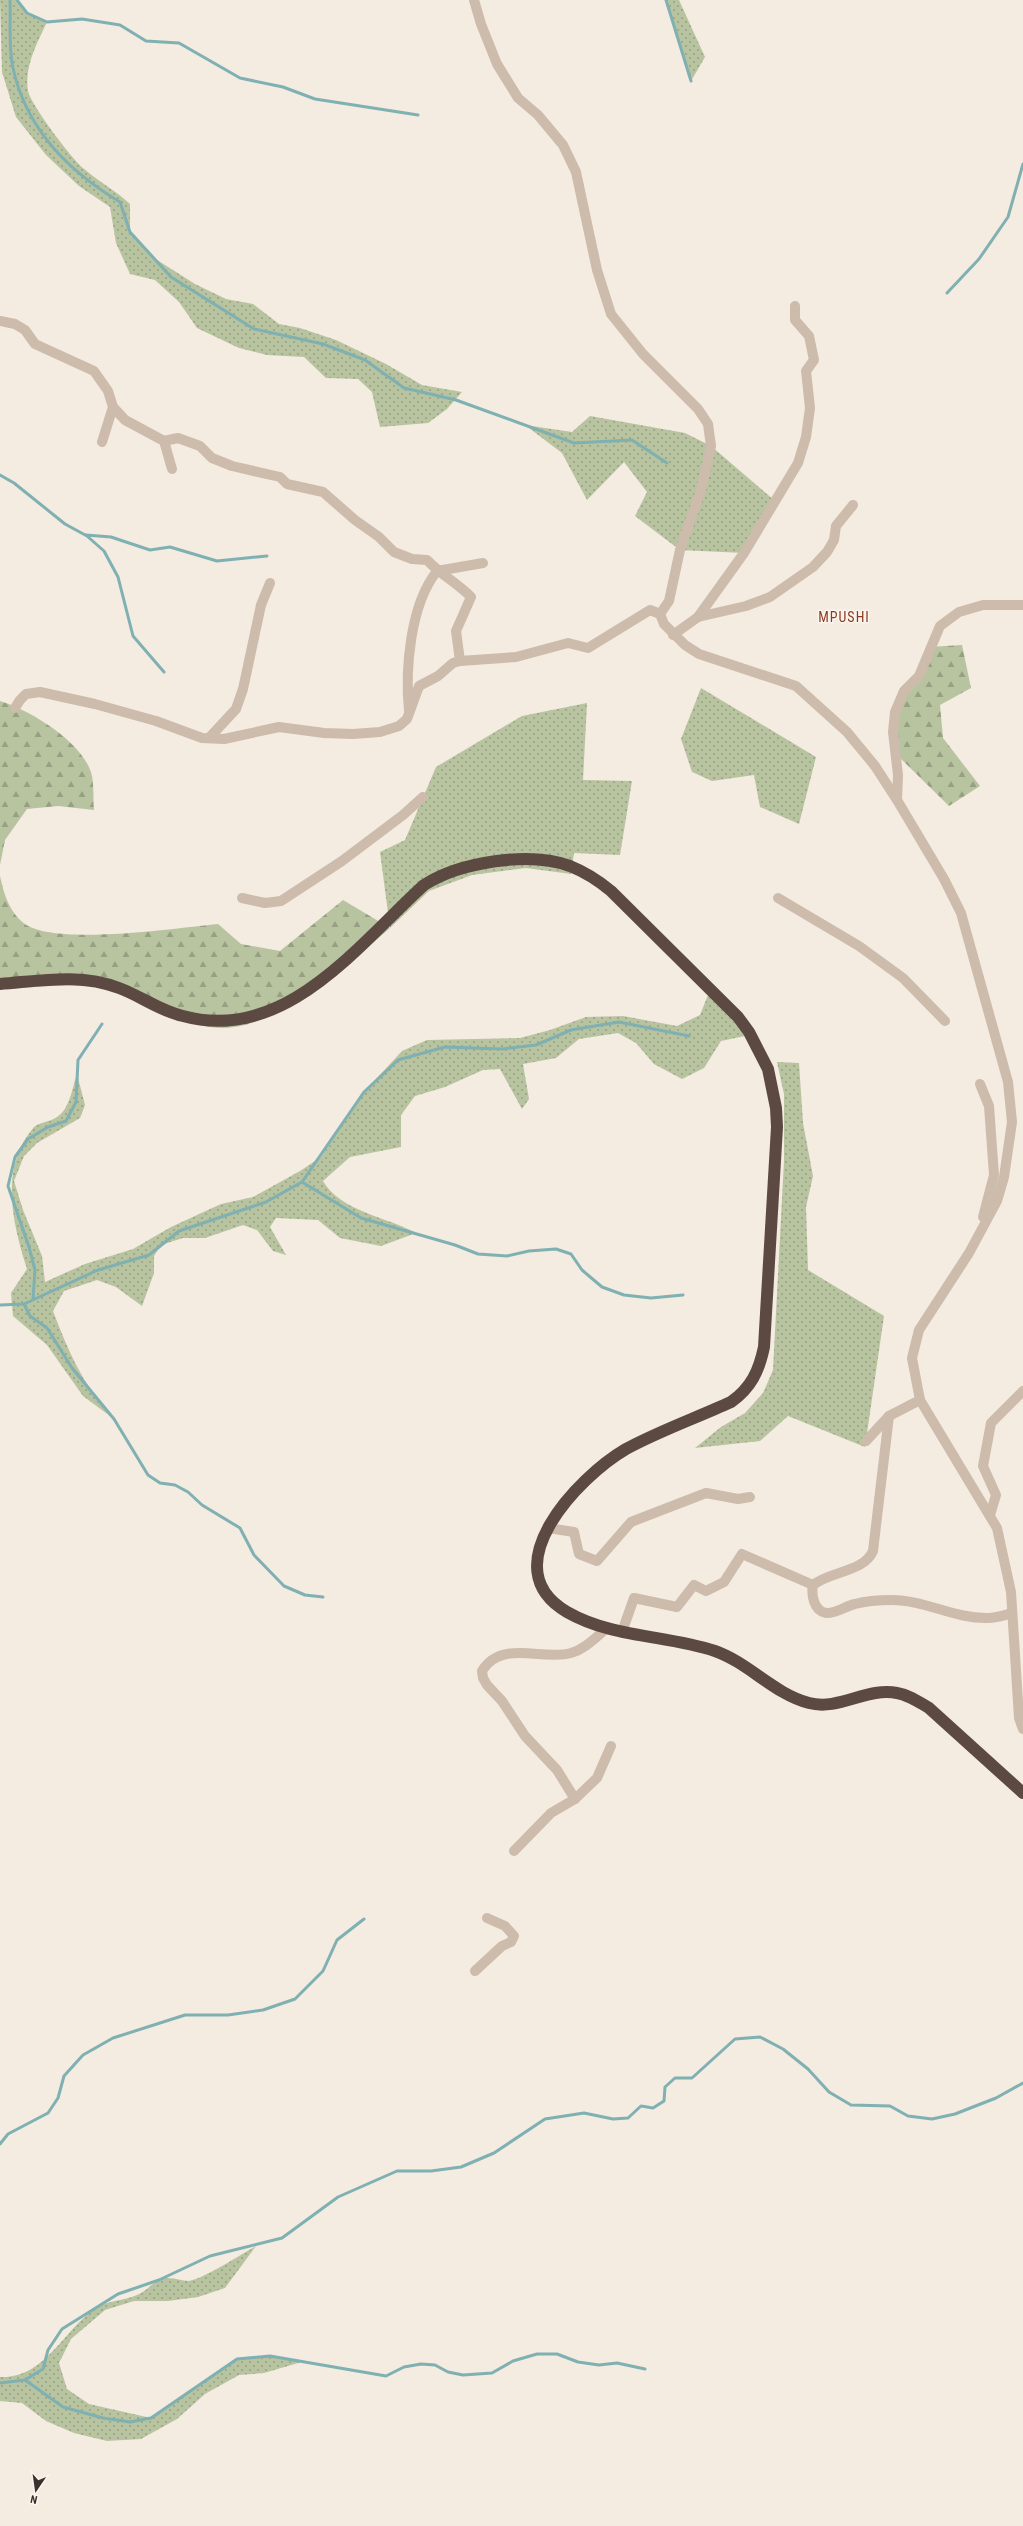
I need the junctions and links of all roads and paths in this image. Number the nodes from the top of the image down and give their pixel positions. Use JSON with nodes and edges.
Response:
{"nodes":[{"id":1,"x":474,"y":0,"type":"edge"},
{"id":2,"x":795,"y":306,"type":"dead end"},
{"id":3,"x":0,"y":321,"type":"edge"},
{"id":4,"x":113,"y":407,"type":"junction"},
{"id":5,"x":164,"y":441,"type":"junction"},
{"id":6,"x":102,"y":442,"type":"dead end"},
{"id":7,"x":172,"y":469,"type":"dead end"},
{"id":8,"x":853,"y":505,"type":"dead end"},
{"id":9,"x":483,"y":563,"type":"dead end"},
{"id":10,"x":437,"y":571,"type":"junction"},
{"id":11,"x":270,"y":583,"type":"dead end"},
{"id":12,"x":1023,"y":605,"type":"edge"},
{"id":13,"x":660,"y":614,"type":"junction"},
{"id":14,"x":698,"y":617,"type":"junction"},
{"id":15,"x":673,"y":635,"type":"junction"},
{"id":16,"x":460,"y":661,"type":"junction"},
{"id":17,"x":15,"y":708,"type":"dead end"},
{"id":18,"x":409,"y":713,"type":"junction"},
{"id":19,"x":209,"y":738,"type":"junction"},
{"id":20,"x":423,"y":797,"type":"dead end"},
{"id":21,"x":897,"y":800,"type":"junction"},
{"id":22,"x":242,"y":898,"type":"dead end"},
{"id":23,"x":778,"y":898,"type":"dead end"},
{"id":24,"x":0,"y":984,"type":"edge"},
{"id":25,"x":945,"y":1021,"type":"dead end"},
{"id":26,"x":980,"y":1084,"type":"dead end"},
{"id":27,"x":980,"y":1229,"type":"junction"},
{"id":28,"x":1023,"y":1391,"type":"edge"},
{"id":29,"x":920,"y":1400,"type":"junction"},
{"id":30,"x":889,"y":1416,"type":"junction"},
{"id":31,"x":866,"y":1441,"type":"dead end"},
{"id":32,"x":750,"y":1497,"type":"dead end"},
{"id":33,"x":990,"y":1514,"type":"junction"},
{"id":34,"x":548,"y":1528,"type":"junction"},
{"id":35,"x":813,"y":1585,"type":"junction"},
{"id":36,"x":1012,"y":1613,"type":"junction"},
{"id":37,"x":1018,"y":1626,"type":"edge"},
{"id":38,"x":606,"y":1629,"type":"junction"},
{"id":39,"x":622,"y":1632,"type":"junction"},
{"id":40,"x":1023,"y":1729,"type":"edge"},
{"id":41,"x":611,"y":1746,"type":"dead end"},
{"id":42,"x":1023,"y":1793,"type":"edge"},
{"id":43,"x":575,"y":1799,"type":"junction"},
{"id":44,"x":514,"y":1852,"type":"dead end"},
{"id":45,"x":487,"y":1918,"type":"dead end"},
{"id":46,"x":475,"y":1971,"type":"dead end"}],
"edges":[{"from":1,"to":13,"type":"street"},
{"from":2,"to":14,"type":"street"},
{"from":3,"to":4,"type":"street"},
{"from":4,"to":5,"type":"street"},
{"from":4,"to":6,"type":"street"},
{"from":5,"to":7,"type":"street"},
{"from":5,"to":10,"type":"street"},
{"from":8,"to":14,"type":"street"},
{"from":9,"to":10,"type":"street"},
{"from":10,"to":16,"type":"street"},
{"from":10,"to":18,"type":"street"},
{"from":11,"to":19,"type":"street"},
{"from":12,"to":21,"type":"street"},
{"from":13,"to":15,"type":"street"},
{"from":13,"to":16,"type":"street"},
{"from":14,"to":15,"type":"street"},
{"from":15,"to":21,"type":"street"},
{"from":16,"to":18,"type":"street"},
{"from":17,"to":19,"type":"street"},
{"from":18,"to":19,"type":"street"},
{"from":20,"to":22,"type":"street"},
{"from":21,"to":27,"type":"street"},
{"from":23,"to":25,"type":"street"},
{"from":24,"to":34,"type":"highway"},
{"from":26,"to":27,"type":"street"},
{"from":27,"to":29,"type":"street"},
{"from":28,"to":33,"type":"street"},
{"from":29,"to":30,"type":"street"},
{"from":29,"to":33,"type":"street"},
{"from":30,"to":31,"type":"street"},
{"from":30,"to":35,"type":"street"},
{"from":32,"to":34,"type":"street"},
{"from":33,"to":36,"type":"street"},
{"from":34,"to":38,"type":"highway"},
{"from":35,"to":36,"type":"street"},
{"from":35,"to":39,"type":"street"},
{"from":36,"to":37,"type":"street"},
{"from":37,"to":40,"type":"street"},
{"from":38,"to":39,"type":"highway"},
{"from":38,"to":43,"type":"street"},
{"from":39,"to":42,"type":"highway"},
{"from":41,"to":43,"type":"street"},
{"from":43,"to":44,"type":"street"},
{"from":45,"to":46,"type":"street"}]}
